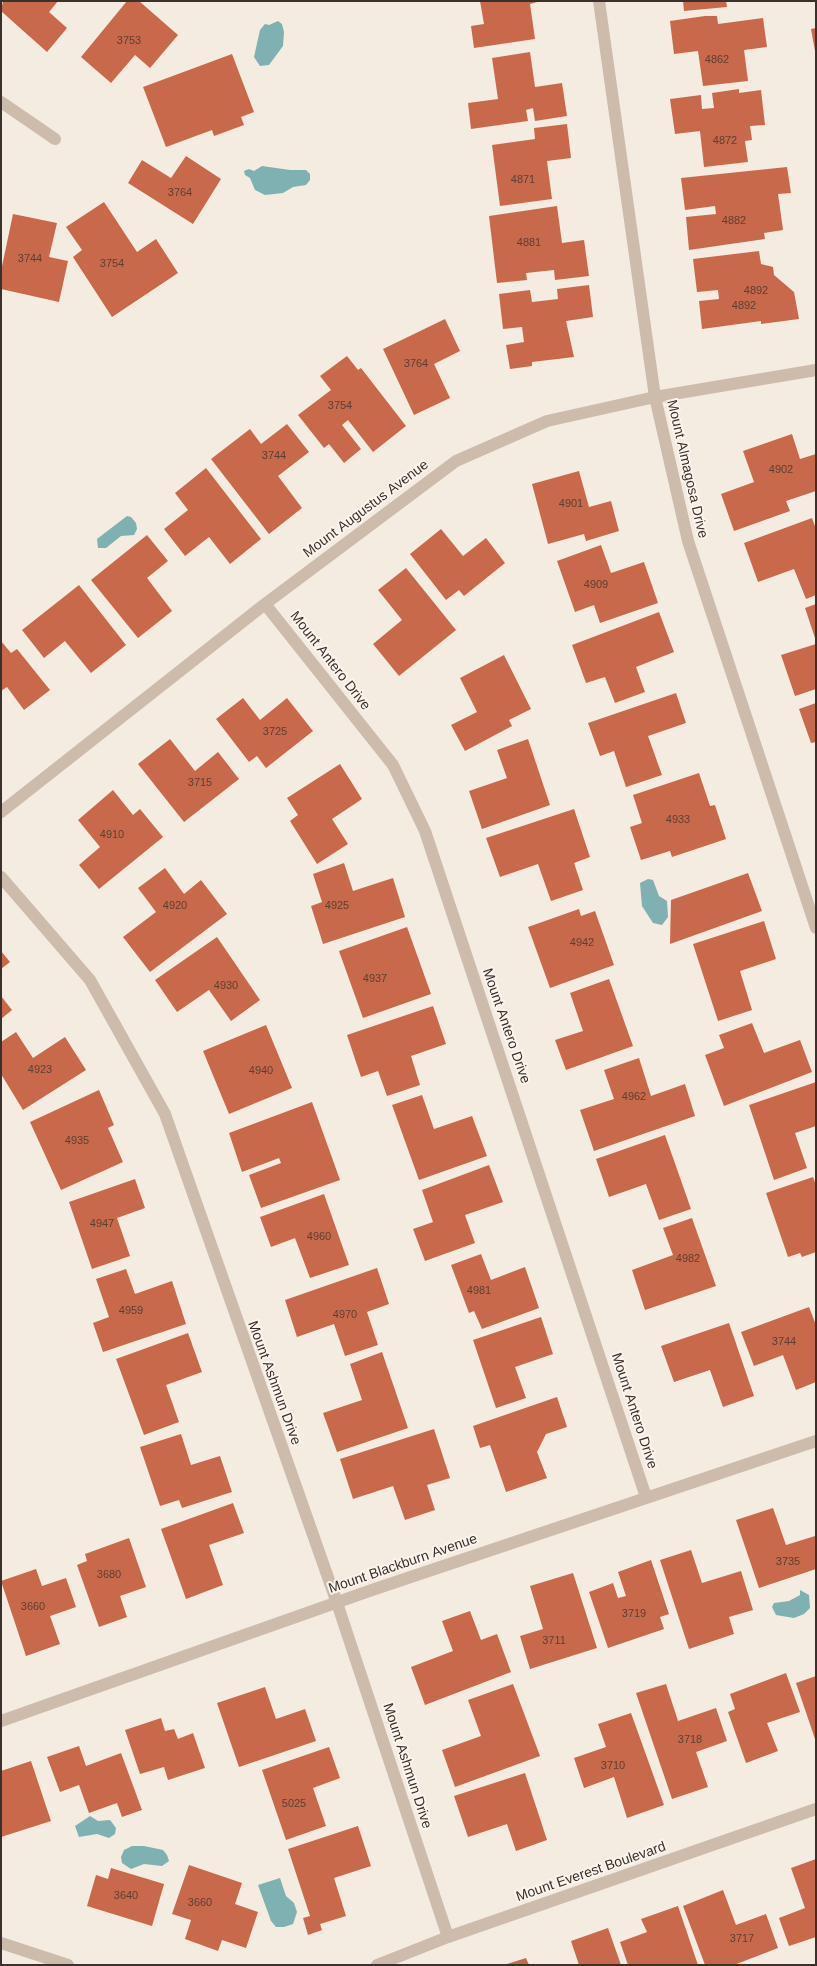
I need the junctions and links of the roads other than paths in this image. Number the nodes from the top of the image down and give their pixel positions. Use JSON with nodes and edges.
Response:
{"nodes":[{"id":1,"x":599,"y":1,"type":"edge"},
{"id":2,"x":1,"y":102,"type":"edge"},
{"id":3,"x":54,"y":139,"type":"dead end"},
{"id":4,"x":816,"y":370,"type":"edge"},
{"id":5,"x":655,"y":397,"type":"junction"},
{"id":6,"x":265,"y":604,"type":"junction"},
{"id":7,"x":1,"y":812,"type":"edge"},
{"id":8,"x":1,"y":877,"type":"edge"},
{"id":9,"x":816,"y":928,"type":"edge"},
{"id":10,"x":816,"y":1441,"type":"edge"},
{"id":11,"x":646,"y":1497,"type":"junction"},
{"id":12,"x":337,"y":1603,"type":"junction"},
{"id":13,"x":1,"y":1721,"type":"edge"},
{"id":14,"x":816,"y":1809,"type":"edge"},
{"id":15,"x":448,"y":1937,"type":"junction"},
{"id":16,"x":1,"y":1943,"type":"edge"},
{"id":17,"x":68,"y":1965,"type":"edge"},
{"id":18,"x":377,"y":1965,"type":"edge"}],
"edges":[{"from":1,"to":5,"type":"street","name":"Mount Almagosa Drive"},
{"from":2,"to":3,"type":"street"},
{"from":4,"to":5,"type":"street","name":"Mount Augustus Avenue"},
{"from":5,"to":6,"type":"street","name":"Mount Augustus Avenue"},
{"from":5,"to":9,"type":"street","name":"Mount Almagosa Drive"},
{"from":6,"to":7,"type":"street","name":"Mount Augustus Avenue"},
{"from":6,"to":11,"type":"street","name":"Mount Antero Drive"},
{"from":8,"to":12,"type":"street","name":"Mount Ashmun Drive"},
{"from":10,"to":11,"type":"street","name":"Mount Blackburn Avenue"},
{"from":11,"to":12,"type":"street","name":"Mount Blackburn Avenue"},
{"from":12,"to":13,"type":"street","name":"Mount Blackburn Avenue"},
{"from":12,"to":15,"type":"street","name":"Mount Ashmun Drive"},
{"from":14,"to":15,"type":"street","name":"Mount Everest Boulevard"},
{"from":15,"to":18,"type":"street","name":"Mount Everest Boulevard"},
{"from":16,"to":17,"type":"street"}]}
